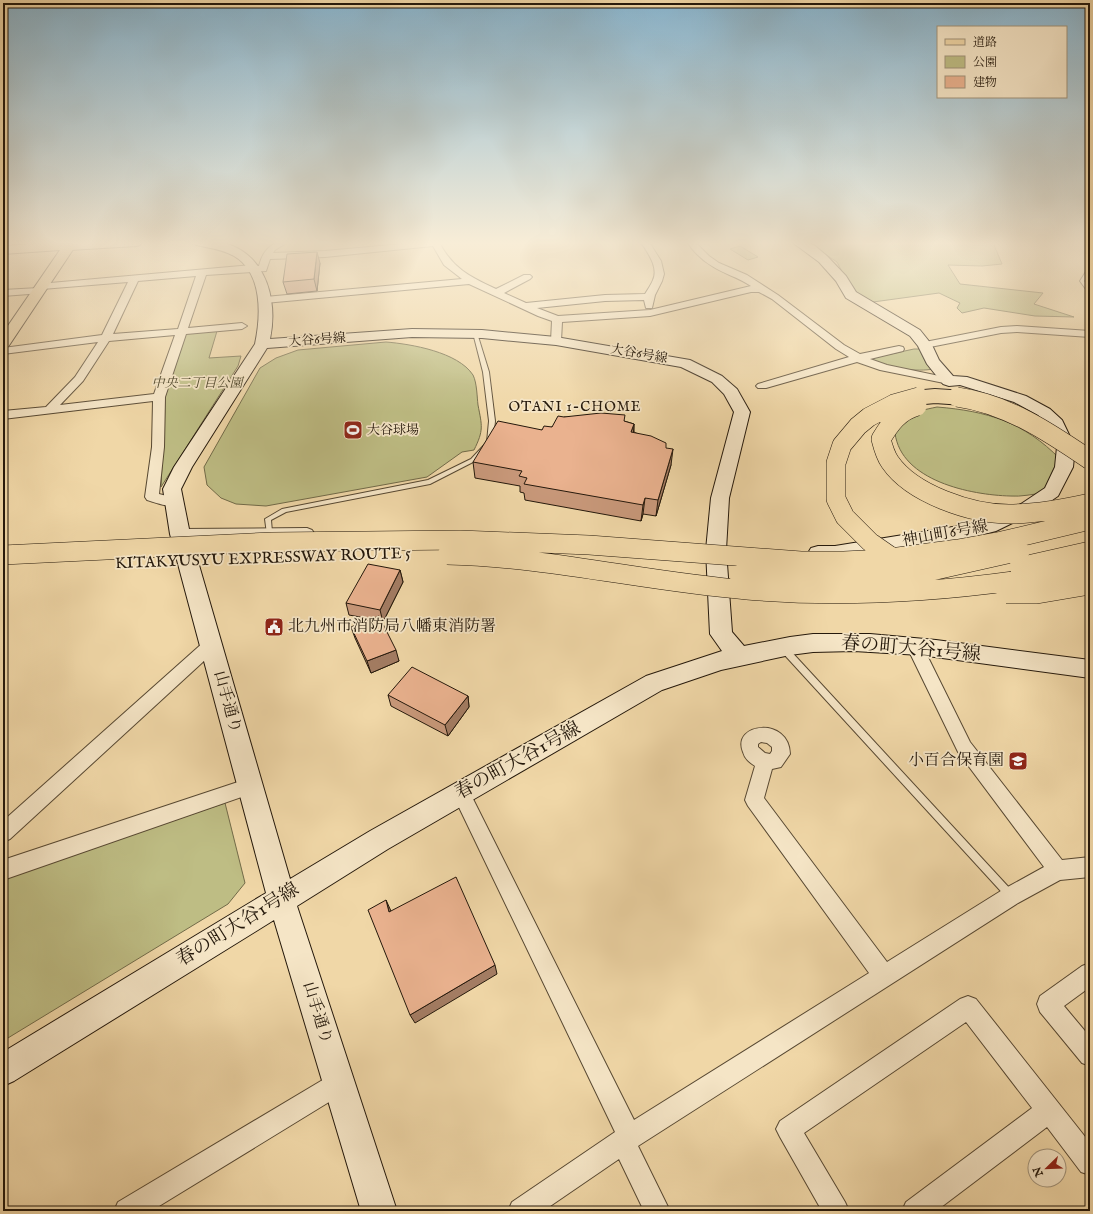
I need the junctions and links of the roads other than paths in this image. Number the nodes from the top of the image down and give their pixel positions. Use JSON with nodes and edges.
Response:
{"nodes":[{"id":1,"x":34,"y":299,"type":"edge"},
{"id":2,"x":125,"y":299,"type":"edge"},
{"id":3,"x":193,"y":299,"type":"edge"},
{"id":4,"x":280,"y":299,"type":"edge"},
{"id":5,"x":509,"y":299,"type":"edge"},
{"id":6,"x":599,"y":299,"type":"edge"},
{"id":7,"x":648,"y":299,"type":"edge"},
{"id":8,"x":710,"y":299,"type":"edge"},
{"id":9,"x":777,"y":299,"type":"edge"},
{"id":10,"x":856,"y":299,"type":"edge"},
{"id":11,"x":265,"y":300,"type":"joint"},
{"id":12,"x":526,"y":306,"type":"junction"},
{"id":13,"x":650,"y":313,"type":"junction"},
{"id":14,"x":557,"y":319,"type":"junction"},
{"id":15,"x":242,"y":326,"type":"dead end"},
{"id":16,"x":181,"y":331,"type":"junction"},
{"id":17,"x":475,"y":333,"type":"junction"},
{"id":18,"x":1090,"y":334,"type":"edge"},
{"id":19,"x":106,"y":338,"type":"junction"},
{"id":20,"x":556,"y":341,"type":"junction"},
{"id":21,"x":3,"y":344,"type":"edge"},
{"id":22,"x":262,"y":344,"type":"junction"},
{"id":23,"x":925,"y":345,"type":"junction"},
{"id":24,"x":899,"y":349,"type":"dead end"},
{"id":25,"x":3,"y":352,"type":"edge"},
{"id":26,"x":858,"y":358,"type":"junction"},
{"id":27,"x":949,"y":381,"type":"junction"},
{"id":28,"x":762,"y":386,"type":"dead end"},
{"id":29,"x":159,"y":397,"type":"junction"},
{"id":30,"x":50,"y":409,"type":"junction"},
{"id":31,"x":3,"y":415,"type":"edge"},
{"id":32,"x":889,"y":424,"type":"junction"},
{"id":33,"x":1090,"y":460,"type":"edge"},
{"id":34,"x":835,"y":473,"type":"junction"},
{"id":35,"x":1090,"y":475,"type":"edge"},
{"id":36,"x":1090,"y":492,"type":"edge"},
{"id":37,"x":174,"y":502,"type":"junction"},
{"id":38,"x":1090,"y":503,"type":"edge"},
{"id":39,"x":1090,"y":520,"type":"edge"},
{"id":40,"x":269,"y":532,"type":"junction"},
{"id":41,"x":180,"y":534,"type":"junction"},
{"id":42,"x":1090,"y":535,"type":"edge"},
{"id":43,"x":460,"y":540,"type":"junction"},
{"id":44,"x":716,"y":550,"type":"junction"},
{"id":45,"x":1090,"y":551,"type":"edge"},
{"id":46,"x":3,"y":555,"type":"edge"},
{"id":47,"x":1090,"y":569,"type":"edge"},
{"id":48,"x":3,"y":570,"type":"edge"},
{"id":49,"x":1090,"y":585,"type":"edge"},
{"id":50,"x":211,"y":645,"type":"junction"},
{"id":51,"x":914,"y":645,"type":"junction"},
{"id":52,"x":782,"y":647,"type":"junction"},
{"id":53,"x":739,"y":656,"type":"junction"},
{"id":54,"x":1090,"y":669,"type":"edge"},
{"id":55,"x":765,"y":762,"type":"dead end"},
{"id":56,"x":250,"y":786,"type":"junction"},
{"id":57,"x":461,"y":793,"type":"junction"},
{"id":58,"x":3,"y":833,"type":"edge"},
{"id":59,"x":1090,"y":866,"type":"edge"},
{"id":60,"x":3,"y":870,"type":"edge"},
{"id":61,"x":1058,"y":870,"type":"junction"},
{"id":62,"x":1011,"y":896,"type":"junction"},
{"id":63,"x":281,"y":898,"type":"junction"},
{"id":64,"x":1090,"y":974,"type":"edge"},
{"id":65,"x":885,"y":977,"type":"junction"},
{"id":66,"x":1090,"y":1055,"type":"edge"},
{"id":67,"x":3,"y":1070,"type":"edge"},
{"id":68,"x":339,"y":1083,"type":"junction"},
{"id":69,"x":1048,"y":1111,"type":"junction"},
{"id":70,"x":626,"y":1139,"type":"junction"},
{"id":71,"x":1090,"y":1163,"type":"edge"},
{"id":72,"x":127,"y":1211,"type":"edge"},
{"id":73,"x":379,"y":1211,"type":"edge"},
{"id":74,"x":521,"y":1211,"type":"edge"},
{"id":75,"x":657,"y":1211,"type":"edge"},
{"id":76,"x":836,"y":1211,"type":"edge"},
{"id":77,"x":915,"y":1211,"type":"edge"}],
"edges":[{"from":1,"to":21,"type":"main road"},
{"from":2,"to":19,"type":"street"},
{"from":3,"to":16,"type":"street"},
{"from":4,"to":11,"type":"street"},
{"from":5,"to":12,"type":"street"},
{"from":6,"to":12,"type":"street"},
{"from":7,"to":13,"type":"street"},
{"from":8,"to":13,"type":"street"},
{"from":9,"to":26,"type":"street"},
{"from":10,"to":23,"type":"street"},
{"from":11,"to":22,"type":"street","name":"山手通り"},
{"from":12,"to":14,"type":"street"},
{"from":13,"to":14,"type":"street"},
{"from":14,"to":20,"type":"street"},
{"from":15,"to":16,"type":"street"},
{"from":16,"to":19,"type":"street"},
{"from":16,"to":29,"type":"street"},
{"from":17,"to":20,"type":"street","name":"大谷6号線"},
{"from":17,"to":22,"type":"street","name":"大谷6号線"},
{"from":17,"to":40,"type":"lane"},
{"from":18,"to":23,"type":"street"},
{"from":19,"to":25,"type":"street"},
{"from":19,"to":30,"type":"street"},
{"from":20,"to":44,"type":"street","name":"大谷6号線"},
{"from":22,"to":37,"type":"street","name":"山手通り"},
{"from":23,"to":27,"type":"street"},
{"from":24,"to":26,"type":"street"},
{"from":26,"to":27,"type":"street"},
{"from":26,"to":28,"type":"street"},
{"from":27,"to":44,"type":"street","name":"神山町6号線"},
{"from":29,"to":30,"type":"street"},
{"from":29,"to":37,"type":"street"},
{"from":30,"to":31,"type":"street"},
{"from":32,"to":35,"type":"main road","bridge":true},
{"from":32,"to":36,"type":"main road"},
{"from":32,"to":38,"type":"main road","bridge":true},
{"from":33,"to":34,"type":"main road","bridge":true},
{"from":34,"to":45,"type":"main road","bridge":true},
{"from":34,"to":49,"type":"main road","bridge":true},
{"from":37,"to":41,"type":"street","name":"山手通り"},
{"from":39,"to":43,"type":"main road","bridge":true},
{"from":40,"to":41,"type":"street"},
{"from":40,"to":44,"type":"street"},
{"from":41,"to":50,"type":"street","name":"山手通り"},
{"from":42,"to":43,"type":"main road","bridge":true},
{"from":43,"to":46,"type":"main road","name":"KITAKYUSYU EXPRESSWAY ROUTE 5","bridge":true},
{"from":44,"to":53,"type":"street","name":"大谷6号線"},
{"from":47,"to":48,"type":"main road","name":"KITAKYUSYU EXPRESSWAY ROUTE 5","bridge":true},
{"from":50,"to":56,"type":"street","name":"山手通り"},
{"from":50,"to":58,"type":"street"},
{"from":51,"to":52,"type":"street","name":"春の町大谷1号線"},
{"from":51,"to":54,"type":"street","name":"春の町大谷1号線"},
{"from":51,"to":61,"type":"street"},
{"from":52,"to":53,"type":"street","name":"春の町大谷1号線"},
{"from":52,"to":62,"type":"lane"},
{"from":53,"to":57,"type":"street","name":"春の町大谷1号線"},
{"from":55,"to":65,"type":"street"},
{"from":56,"to":60,"type":"street"},
{"from":56,"to":63,"type":"street","name":"山手通り"},
{"from":57,"to":63,"type":"street","name":"春の町大谷1号線"},
{"from":57,"to":70,"type":"street"},
{"from":59,"to":61,"type":"street"},
{"from":61,"to":62,"type":"street"},
{"from":62,"to":65,"type":"street"},
{"from":63,"to":67,"type":"street","name":"春の町大谷1号線"},
{"from":63,"to":68,"type":"street","name":"山手通り"},
{"from":64,"to":66,"type":"street"},
{"from":65,"to":70,"type":"street"},
{"from":68,"to":72,"type":"street"},
{"from":68,"to":73,"type":"street","name":"山手通り"},
{"from":69,"to":71,"type":"street"},
{"from":69,"to":76,"type":"street"},
{"from":69,"to":77,"type":"street"},
{"from":70,"to":74,"type":"street"},
{"from":70,"to":75,"type":"street"}]}
